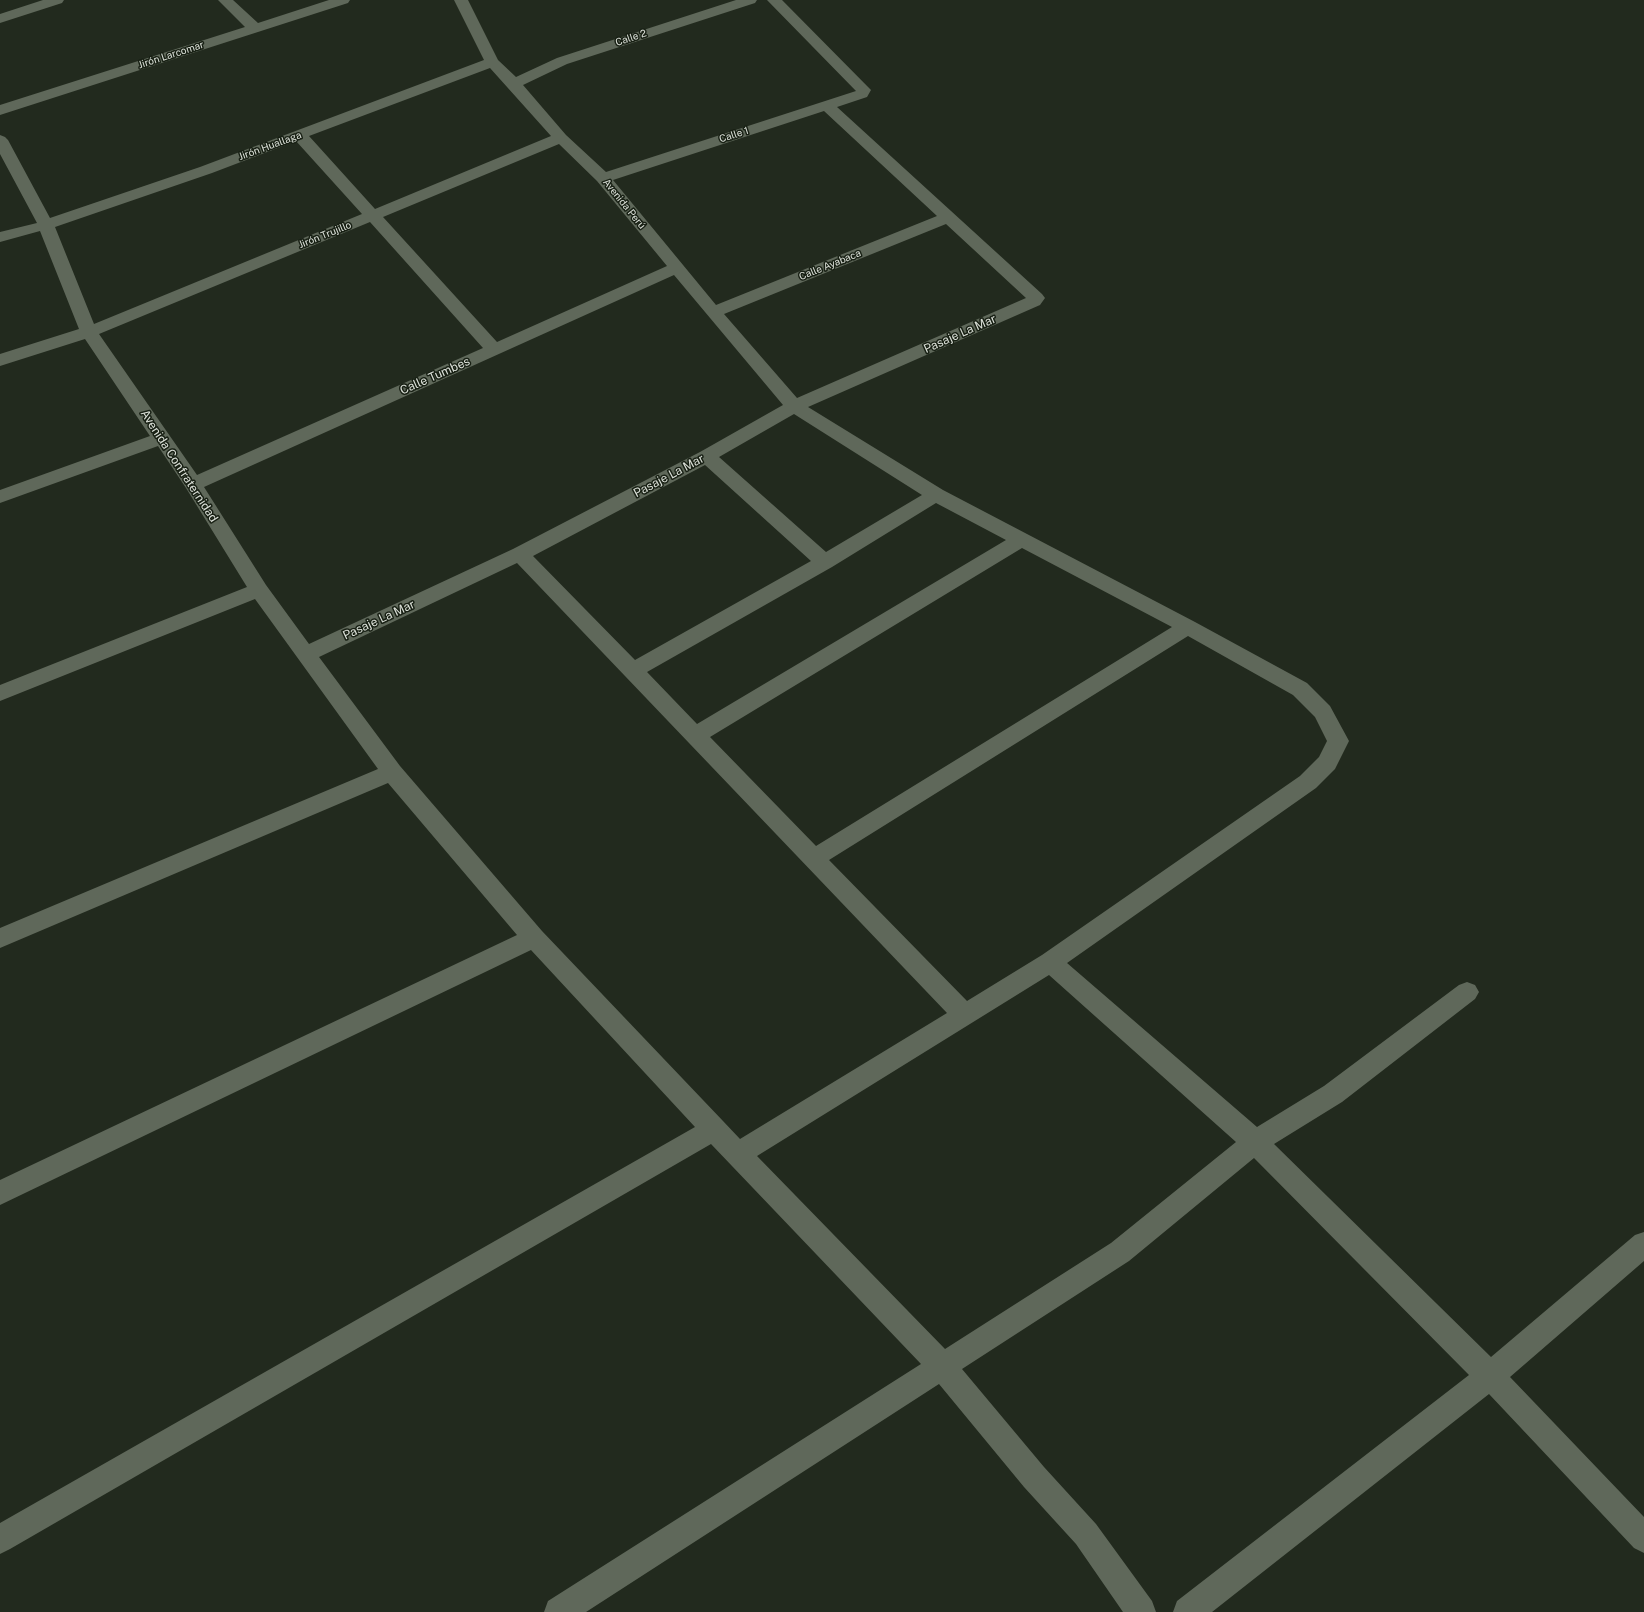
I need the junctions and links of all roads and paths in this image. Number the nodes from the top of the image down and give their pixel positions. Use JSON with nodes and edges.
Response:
{"nodes":[{"id":1,"x":57,"y":0,"type":"edge"},
{"id":2,"x":225,"y":0,"type":"edge"},
{"id":3,"x":343,"y":0,"type":"edge"},
{"id":4,"x":461,"y":0,"type":"edge"},
{"id":5,"x":750,"y":0,"type":"edge"},
{"id":6,"x":774,"y":0,"type":"edge"},
{"id":7,"x":0,"y":19,"type":"edge"},
{"id":8,"x":255,"y":28,"type":"junction"},
{"id":9,"x":492,"y":62,"type":"junction"},
{"id":10,"x":514,"y":84,"type":"junction"},
{"id":11,"x":826,"y":105,"type":"junction"},
{"id":12,"x":0,"y":110,"type":"edge"},
{"id":13,"x":299,"y":135,"type":"junction"},
{"id":14,"x":562,"y":138,"type":"junction"},
{"id":15,"x":0,"y":140,"type":"edge"},
{"id":16,"x":603,"y":178,"type":"junction"},
{"id":17,"x":371,"y":216,"type":"junction"},
{"id":18,"x":947,"y":218,"type":"junction"},
{"id":19,"x":46,"y":225,"type":"junction"},
{"id":20,"x":0,"y":237,"type":"edge"},
{"id":21,"x":677,"y":268,"type":"junction"},
{"id":22,"x":713,"y":312,"type":"junction"},
{"id":23,"x":89,"y":332,"type":"junction"},
{"id":24,"x":494,"y":349,"type":"junction"},
{"id":25,"x":0,"y":360,"type":"edge"},
{"id":26,"x":794,"y":406,"type":"junction"},
{"id":27,"x":162,"y":438,"type":"junction"},
{"id":28,"x":707,"y":456,"type":"junction"},
{"id":29,"x":193,"y":484,"type":"junction"},
{"id":30,"x":936,"y":495,"type":"junction"},
{"id":31,"x":0,"y":497,"type":"edge"},
{"id":32,"x":1021,"y":540,"type":"junction"},
{"id":33,"x":520,"y":554,"type":"junction"},
{"id":34,"x":825,"y":562,"type":"junction"},
{"id":35,"x":259,"y":590,"type":"junction"},
{"id":36,"x":1188,"y":627,"type":"junction"},
{"id":37,"x":306,"y":654,"type":"junction"},
{"id":38,"x":632,"y":671,"type":"junction"},
{"id":39,"x":0,"y":693,"type":"edge"},
{"id":40,"x":695,"y":736,"type":"junction"},
{"id":41,"x":392,"y":772,"type":"junction"},
{"id":42,"x":814,"y":858,"type":"junction"},
{"id":43,"x":0,"y":938,"type":"edge"},
{"id":44,"x":534,"y":938,"type":"junction"},
{"id":45,"x":1050,"y":962,"type":"junction"},
{"id":46,"x":1467,"y":992,"type":"dead end"},
{"id":47,"x":965,"y":1014,"type":"junction"},
{"id":48,"x":714,"y":1129,"type":"junction"},
{"id":49,"x":1255,"y":1142,"type":"junction"},
{"id":50,"x":738,"y":1154,"type":"junction"},
{"id":51,"x":0,"y":1193,"type":"edge"},
{"id":52,"x":1644,"y":1244,"type":"edge"},
{"id":53,"x":943,"y":1367,"type":"junction"},
{"id":54,"x":1490,"y":1376,"type":"junction"},
{"id":55,"x":1644,"y":1538,"type":"edge"},
{"id":56,"x":0,"y":1539,"type":"edge"},
{"id":57,"x":559,"y":1612,"type":"edge"},
{"id":58,"x":1141,"y":1612,"type":"edge"},
{"id":59,"x":1188,"y":1612,"type":"edge"}],
"edges":[{"from":1,"to":7,"type":"street"},
{"from":2,"to":8,"type":"street"},
{"from":3,"to":8,"type":"street","name":"Jirón Larcomar"},
{"from":4,"to":9,"type":"street","name":"Avenida Perú"},
{"from":5,"to":10,"type":"street","name":"Calle 2"},
{"from":6,"to":11,"type":"street","name":"Calle 1"},
{"from":8,"to":12,"type":"street","name":"Jirón Larcomar"},
{"from":9,"to":10,"type":"street","name":"Avenida Perú"},
{"from":9,"to":13,"type":"street","name":"Jirón Huallaga"},
{"from":10,"to":14,"type":"street","name":"Avenida Perú"},
{"from":11,"to":16,"type":"street","name":"Calle 1"},
{"from":11,"to":18,"type":"street"},
{"from":13,"to":17,"type":"street"},
{"from":13,"to":19,"type":"street","name":"Jirón Huallaga"},
{"from":14,"to":16,"type":"street","name":"Avenida Perú"},
{"from":14,"to":17,"type":"street","name":"Jirón Trujillo"},
{"from":15,"to":19,"type":"street","name":"Avenida Confraternidad"},
{"from":16,"to":21,"type":"street","name":"Avenida Perú"},
{"from":17,"to":23,"type":"street","name":"Jirón Trujillo"},
{"from":17,"to":24,"type":"street"},
{"from":18,"to":22,"type":"street","name":"Calle Ayabaca"},
{"from":18,"to":26,"type":"street","name":"Pasaje La Mar"},
{"from":19,"to":20,"type":"street","name":"Jirón Huallaga"},
{"from":19,"to":23,"type":"street","name":"Avenida Confraternidad"},
{"from":21,"to":22,"type":"street","name":"Avenida Perú"},
{"from":21,"to":24,"type":"street","name":"Calle Tumbes"},
{"from":22,"to":26,"type":"street","name":"Avenida Perú"},
{"from":23,"to":25,"type":"street","name":"Jirón Trujillo"},
{"from":23,"to":27,"type":"street","name":"Avenida Confraternidad"},
{"from":24,"to":29,"type":"street","name":"Calle Tumbes"},
{"from":26,"to":28,"type":"street","name":"Pasaje La Mar"},
{"from":26,"to":30,"type":"street","name":"Avenida Perú"},
{"from":27,"to":29,"type":"street","name":"Avenida Confraternidad"},
{"from":27,"to":31,"type":"street"},
{"from":28,"to":33,"type":"street","name":"Pasaje La Mar"},
{"from":28,"to":34,"type":"street"},
{"from":29,"to":35,"type":"street","name":"Avenida Confraternidad"},
{"from":30,"to":32,"type":"street","name":"Avenida Perú"},
{"from":30,"to":34,"type":"street"},
{"from":32,"to":36,"type":"street","name":"Avenida Perú"},
{"from":32,"to":40,"type":"street"},
{"from":33,"to":37,"type":"street","name":"Pasaje La Mar"},
{"from":33,"to":38,"type":"street"},
{"from":34,"to":38,"type":"street"},
{"from":35,"to":37,"type":"street","name":"Avenida Confraternidad"},
{"from":35,"to":39,"type":"street"},
{"from":36,"to":42,"type":"street"},
{"from":36,"to":45,"type":"street","name":"Avenida Perú"},
{"from":37,"to":41,"type":"street","name":"Avenida Confraternidad"},
{"from":38,"to":40,"type":"street"},
{"from":40,"to":42,"type":"street"},
{"from":41,"to":43,"type":"street"},
{"from":41,"to":44,"type":"street","name":"Avenida Confraternidad"},
{"from":42,"to":47,"type":"street"},
{"from":44,"to":48,"type":"street","name":"Avenida Confraternidad"},
{"from":44,"to":51,"type":"street"},
{"from":45,"to":47,"type":"street"},
{"from":45,"to":49,"type":"street"},
{"from":46,"to":49,"type":"street"},
{"from":47,"to":50,"type":"street"},
{"from":48,"to":50,"type":"street","name":"Avenida Confraternidad"},
{"from":48,"to":56,"type":"street"},
{"from":49,"to":53,"type":"street"},
{"from":49,"to":54,"type":"street"},
{"from":50,"to":53,"type":"street","name":"Avenida Confraternidad"},
{"from":52,"to":54,"type":"street"},
{"from":53,"to":57,"type":"street"},
{"from":53,"to":58,"type":"street","name":"Avenida Confraternidad"},
{"from":54,"to":55,"type":"street"},
{"from":54,"to":59,"type":"street"}]}
